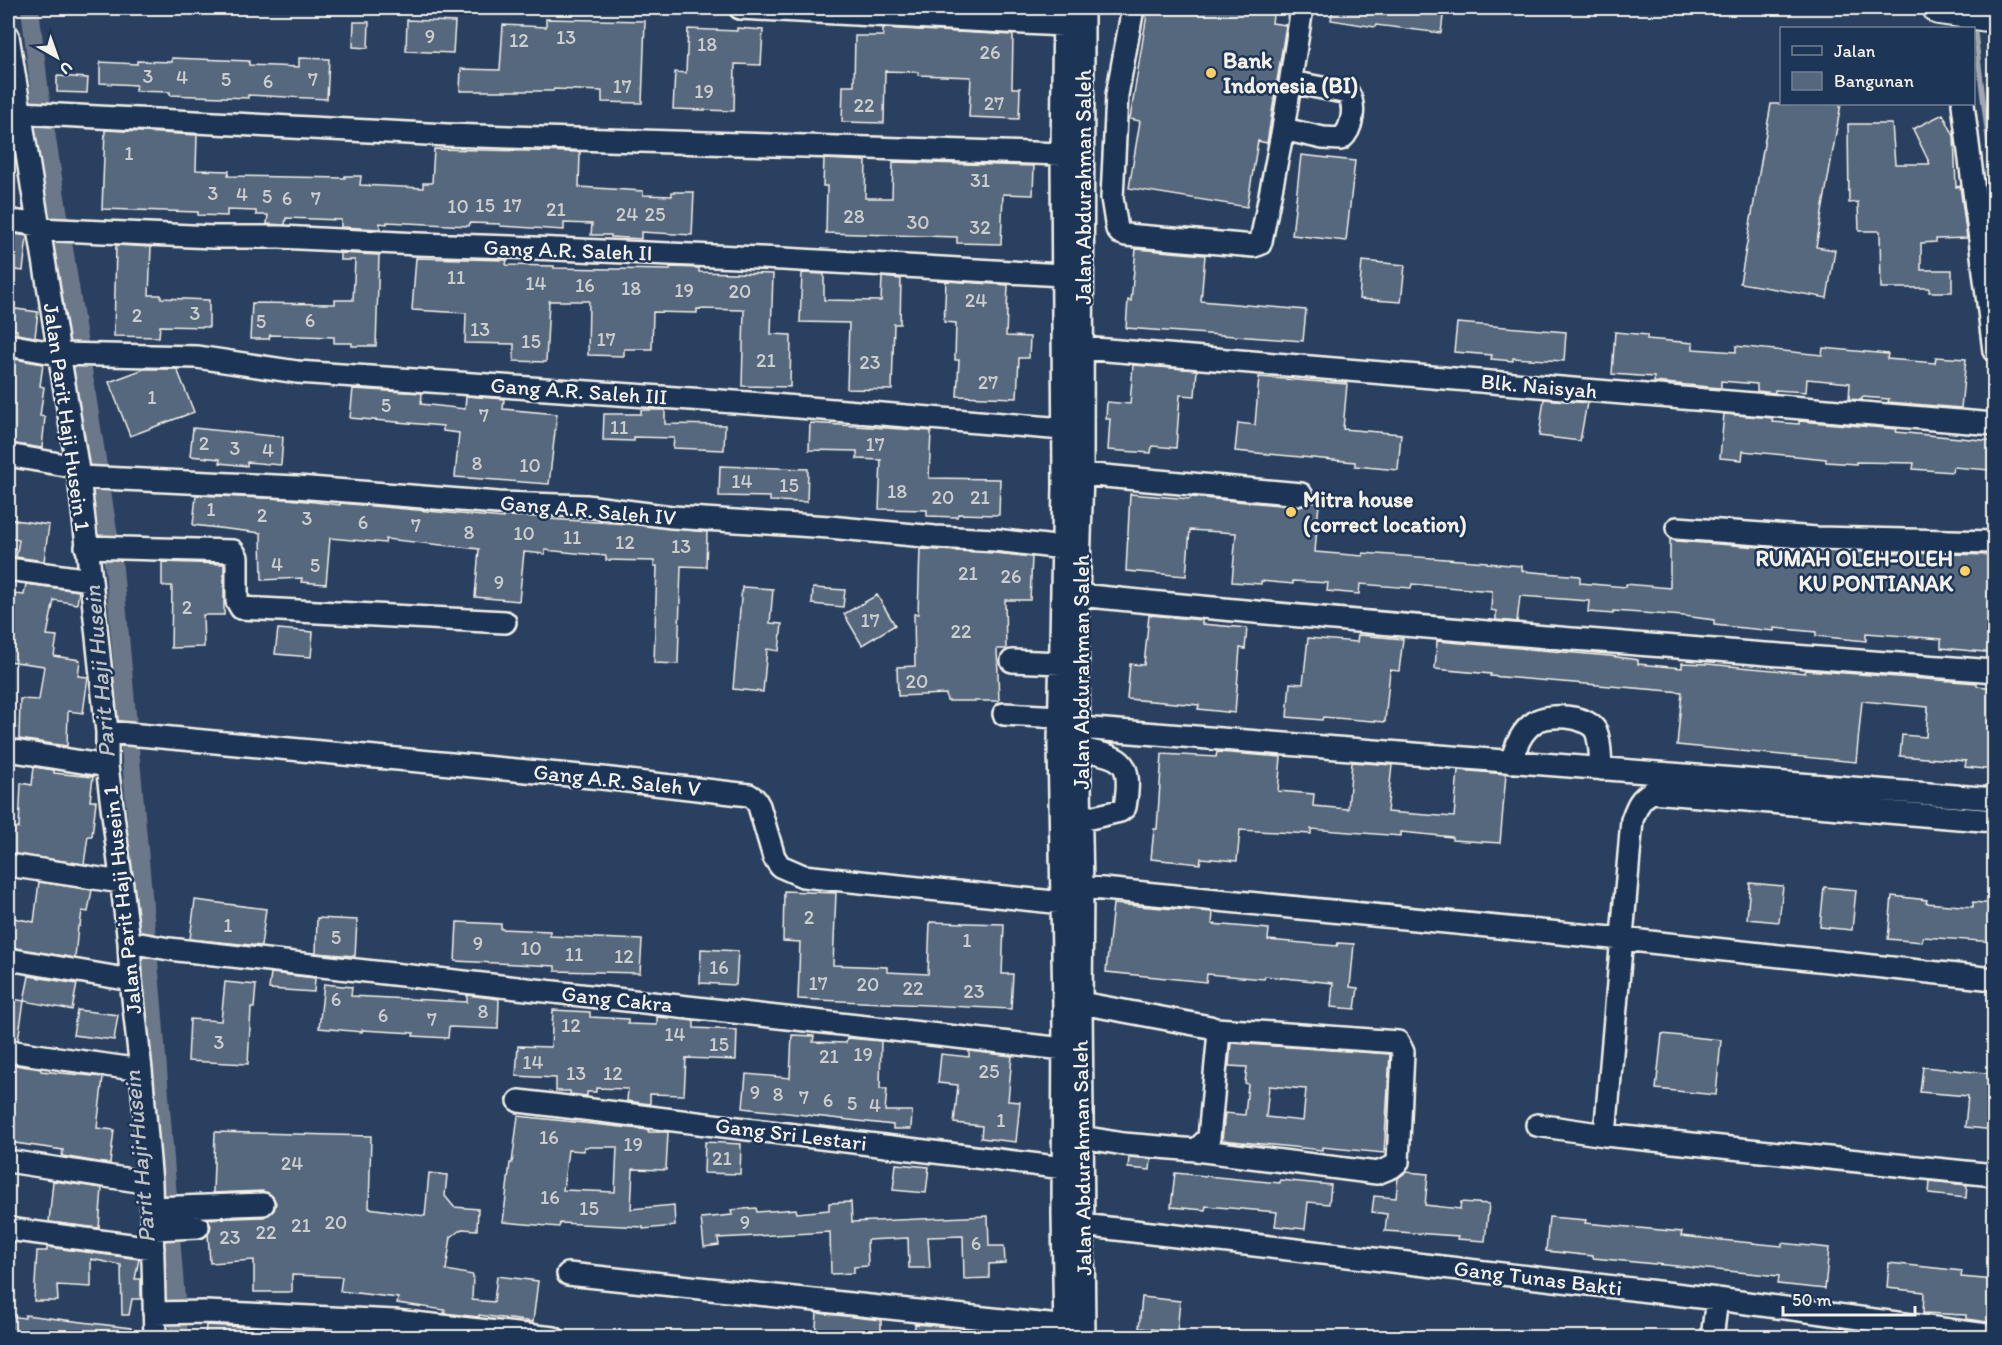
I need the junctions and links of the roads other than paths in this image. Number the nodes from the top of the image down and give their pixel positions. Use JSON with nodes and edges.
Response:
{"nodes":[{"id":1,"x":740,"y":8,"type":"edge"},
{"id":2,"x":1083,"y":8,"type":"edge"},
{"id":3,"x":1133,"y":8,"type":"edge"},
{"id":4,"x":1302,"y":8,"type":"edge"},
{"id":5,"x":824,"y":10,"type":"edge"},
{"id":6,"x":1063,"y":16,"type":"edge"},
{"id":7,"x":8,"y":36,"type":"edge"},
{"id":8,"x":1291,"y":82,"type":"junction"},
{"id":9,"x":1963,"y":105,"type":"edge"},
{"id":10,"x":35,"y":113,"type":"junction"},
{"id":11,"x":1283,"y":129,"type":"junction"},
{"id":12,"x":1062,"y":154,"type":"junction"},
{"id":13,"x":1072,"y":197,"type":"junction"},
{"id":14,"x":1112,"y":198,"type":"junction"},
{"id":15,"x":8,"y":220,"type":"edge"},
{"id":16,"x":42,"y":227,"type":"junction"},
{"id":17,"x":1062,"y":275,"type":"junction"},
{"id":18,"x":8,"y":345,"type":"edge"},
{"id":19,"x":1083,"y":348,"type":"junction"},
{"id":20,"x":1995,"y":351,"type":"edge"},
{"id":21,"x":65,"y":354,"type":"junction"},
{"id":22,"x":1995,"y":424,"type":"edge"},
{"id":23,"x":1063,"y":429,"type":"junction"},
{"id":24,"x":8,"y":455,"type":"edge"},
{"id":25,"x":81,"y":474,"type":"junction"},
{"id":26,"x":1082,"y":474,"type":"junction"},
{"id":27,"x":1301,"y":494,"type":"dead end"},
{"id":28,"x":1677,"y":528,"type":"dead end"},
{"id":29,"x":1995,"y":542,"type":"edge"},
{"id":30,"x":92,"y":548,"type":"junction"},
{"id":31,"x":1063,"y":548,"type":"junction"},
{"id":32,"x":8,"y":569,"type":"edge"},
{"id":33,"x":91,"y":580,"type":"junction"},
{"id":34,"x":1079,"y":595,"type":"junction"},
{"id":35,"x":505,"y":622,"type":"dead end"},
{"id":36,"x":1070,"y":630,"type":"junction"},
{"id":37,"x":1012,"y":661,"type":"dead end"},
{"id":38,"x":1061,"y":663,"type":"junction"},
{"id":39,"x":1995,"y":671,"type":"edge"},
{"id":40,"x":1004,"y":714,"type":"dead end"},
{"id":41,"x":1060,"y":717,"type":"junction"},
{"id":42,"x":114,"y":733,"type":"junction"},
{"id":43,"x":1080,"y":739,"type":"junction"},
{"id":44,"x":8,"y":750,"type":"edge"},
{"id":45,"x":1511,"y":762,"type":"junction"},
{"id":46,"x":107,"y":766,"type":"junction"},
{"id":47,"x":1601,"y":769,"type":"junction"},
{"id":48,"x":1995,"y":799,"type":"edge"},
{"id":49,"x":1081,"y":820,"type":"junction"},
{"id":50,"x":1995,"y":821,"type":"edge"},
{"id":51,"x":8,"y":865,"type":"edge"},
{"id":52,"x":121,"y":882,"type":"junction"},
{"id":53,"x":1082,"y":887,"type":"junction"},
{"id":54,"x":1063,"y":903,"type":"junction"},
{"id":55,"x":1622,"y":939,"type":"junction"},
{"id":56,"x":136,"y":944,"type":"junction"},
{"id":57,"x":8,"y":959,"type":"edge"},
{"id":58,"x":1995,"y":979,"type":"edge"},
{"id":59,"x":130,"y":980,"type":"junction"},
{"id":60,"x":1081,"y":1003,"type":"junction"},
{"id":61,"x":1216,"y":1029,"type":"junction"},
{"id":62,"x":1065,"y":1049,"type":"junction"},
{"id":63,"x":8,"y":1051,"type":"edge"},
{"id":64,"x":141,"y":1070,"type":"junction"},
{"id":65,"x":519,"y":1101,"type":"dead end"},
{"id":66,"x":1536,"y":1125,"type":"dead end"},
{"id":67,"x":1605,"y":1135,"type":"junction"},
{"id":68,"x":1082,"y":1137,"type":"junction"},
{"id":69,"x":1196,"y":1150,"type":"junction"},
{"id":70,"x":8,"y":1161,"type":"edge"},
{"id":71,"x":1064,"y":1168,"type":"junction"},
{"id":72,"x":1995,"y":1175,"type":"edge"},
{"id":73,"x":151,"y":1183,"type":"junction"},
{"id":74,"x":263,"y":1204,"type":"dead end"},
{"id":75,"x":1082,"y":1225,"type":"junction"},
{"id":76,"x":198,"y":1227,"type":"dead end"},
{"id":77,"x":153,"y":1228,"type":"junction"},
{"id":78,"x":8,"y":1229,"type":"edge"},
{"id":79,"x":568,"y":1274,"type":"dead end"},
{"id":80,"x":1717,"y":1299,"type":"junction"},
{"id":81,"x":165,"y":1312,"type":"junction"},
{"id":82,"x":1075,"y":1333,"type":"edge"},
{"id":83,"x":1995,"y":1336,"type":"edge"},
{"id":84,"x":155,"y":1338,"type":"edge"},
{"id":85,"x":554,"y":1338,"type":"edge"},
{"id":86,"x":1712,"y":1338,"type":"edge"}],
"edges":[{"from":1,"to":5,"type":"street"},
{"from":2,"to":13,"type":"street","name":"Jalan Abdurahman Saleh"},
{"from":3,"to":14,"type":"street"},
{"from":4,"to":8,"type":"street"},
{"from":5,"to":6,"type":"street"},
{"from":6,"to":12,"type":"street","name":"Jalan Abdurahman Saleh"},
{"from":7,"to":10,"type":"street","name":"Jalan Parit Haji Husein 1"},
{"from":8,"to":11,"type":"street"},
{"from":8,"to":11,"type":"street"},
{"from":9,"to":20,"type":"street"},
{"from":10,"to":12,"type":"street"},
{"from":10,"to":16,"type":"street","name":"Jalan Parit Haji Husein 1"},
{"from":11,"to":14,"type":"street"},
{"from":12,"to":13,"type":"street","name":"Jalan Abdurahman Saleh"},
{"from":13,"to":14,"type":"street"},
{"from":13,"to":17,"type":"street","name":"Jalan Abdurahman Saleh"},
{"from":13,"to":19,"type":"street","name":"Jalan Abdurahman Saleh"},
{"from":15,"to":16,"type":"street","name":"Gang A.R. Saleh II"},
{"from":16,"to":17,"type":"street","name":"Gang A.R. Saleh II"},
{"from":16,"to":21,"type":"street","name":"Jalan Parit Haji Husein 1"},
{"from":17,"to":23,"type":"street","name":"Jalan Abdurahman Saleh"},
{"from":18,"to":21,"type":"street","name":"Gang A.R. Saleh III"},
{"from":19,"to":22,"type":"street","name":"Blk. Naisyah"},
{"from":19,"to":26,"type":"street","name":"Jalan Abdurahman Saleh"},
{"from":21,"to":23,"type":"street","name":"Gang A.R. Saleh III"},
{"from":21,"to":25,"type":"street","name":"Jalan Parit Haji Husein 1"},
{"from":23,"to":31,"type":"street","name":"Jalan Abdurahman Saleh"},
{"from":24,"to":25,"type":"street","name":"Gang A.R. Saleh IV"},
{"from":25,"to":30,"type":"street","name":"Jalan Parit Haji Husein 1"},
{"from":25,"to":31,"type":"street","name":"Gang A.R. Saleh IV"},
{"from":26,"to":27,"type":"street"},
{"from":26,"to":34,"type":"street","name":"Jalan Abdurahman Saleh"},
{"from":28,"to":29,"type":"street"},
{"from":30,"to":33,"type":"street","name":"Jalan Parit Haji Husein 1"},
{"from":30,"to":35,"type":"street"},
{"from":31,"to":36,"type":"street","name":"Jalan Abdurahman Saleh"},
{"from":32,"to":33,"type":"street"},
{"from":33,"to":42,"type":"street","name":"Jalan Parit Haji Husein 1"},
{"from":34,"to":36,"type":"street","name":"Jalan Abdurahman Saleh"},
{"from":34,"to":39,"type":"street"},
{"from":36,"to":38,"type":"street","name":"Jalan Abdurahman Saleh"},
{"from":36,"to":43,"type":"street","name":"Jalan Abdurahman Saleh"},
{"from":37,"to":38,"type":"street"},
{"from":38,"to":41,"type":"street","name":"Jalan Abdurahman Saleh"},
{"from":40,"to":41,"type":"street"},
{"from":41,"to":54,"type":"street","name":"Jalan Abdurahman Saleh"},
{"from":42,"to":46,"type":"street","name":"Jalan Parit Haji Husein 1"},
{"from":42,"to":54,"type":"street","name":"Gang A.R. Saleh V"},
{"from":43,"to":45,"type":"street"},
{"from":43,"to":49,"type":"street","name":"Jalan Abdurahman Saleh"},
{"from":43,"to":49,"type":"street"},
{"from":44,"to":46,"type":"street"},
{"from":45,"to":47,"type":"street"},
{"from":45,"to":47,"type":"street"},
{"from":46,"to":52,"type":"street","name":"Jalan Parit Haji Husein 1"},
{"from":47,"to":48,"type":"street"},
{"from":49,"to":53,"type":"street","name":"Jalan Abdurahman Saleh"},
{"from":50,"to":55,"type":"street"},
{"from":51,"to":52,"type":"street"},
{"from":52,"to":56,"type":"street","name":"Jalan Parit Haji Husein 1"},
{"from":53,"to":55,"type":"street"},
{"from":53,"to":60,"type":"street","name":"Jalan Abdurahman Saleh"},
{"from":54,"to":62,"type":"street","name":"Jalan Abdurahman Saleh"},
{"from":55,"to":58,"type":"street"},
{"from":55,"to":67,"type":"street"},
{"from":56,"to":59,"type":"street","name":"Jalan Parit Haji Husein 1"},
{"from":56,"to":62,"type":"street","name":"Gang Cakra"},
{"from":57,"to":59,"type":"street"},
{"from":59,"to":64,"type":"street","name":"Jalan Parit Haji Husein 1"},
{"from":60,"to":61,"type":"street"},
{"from":60,"to":68,"type":"street","name":"Jalan Abdurahman Saleh"},
{"from":61,"to":69,"type":"street"},
{"from":61,"to":69,"type":"street"},
{"from":62,"to":71,"type":"street","name":"Jalan Abdurahman Saleh"},
{"from":63,"to":64,"type":"street"},
{"from":64,"to":73,"type":"street","name":"Jalan Parit Haji Husein 1"},
{"from":65,"to":71,"type":"street","name":"Gang Sri Lestari"},
{"from":66,"to":67,"type":"street"},
{"from":67,"to":72,"type":"street"},
{"from":68,"to":69,"type":"street"},
{"from":68,"to":75,"type":"street","name":"Jalan Abdurahman Saleh"},
{"from":70,"to":73,"type":"street"},
{"from":71,"to":82,"type":"street","name":"Jalan Abdurahman Saleh"},
{"from":73,"to":77,"type":"street","name":"Jalan Parit Haji Husein 1"},
{"from":74,"to":77,"type":"street"},
{"from":75,"to":80,"type":"street","name":"Gang Tunas Bakti"},
{"from":75,"to":82,"type":"street","name":"Jalan Abdurahman Saleh"},
{"from":76,"to":77,"type":"street"},
{"from":77,"to":78,"type":"street"},
{"from":77,"to":81,"type":"street","name":"Jalan Parit Haji Husein 1"},
{"from":79,"to":82,"type":"street"},
{"from":80,"to":83,"type":"street","name":"Gang Tunas Bakti"},
{"from":80,"to":86,"type":"street"},
{"from":81,"to":84,"type":"street","name":"Jalan Parit Haji Husein 1"},
{"from":81,"to":85,"type":"street"}]}
